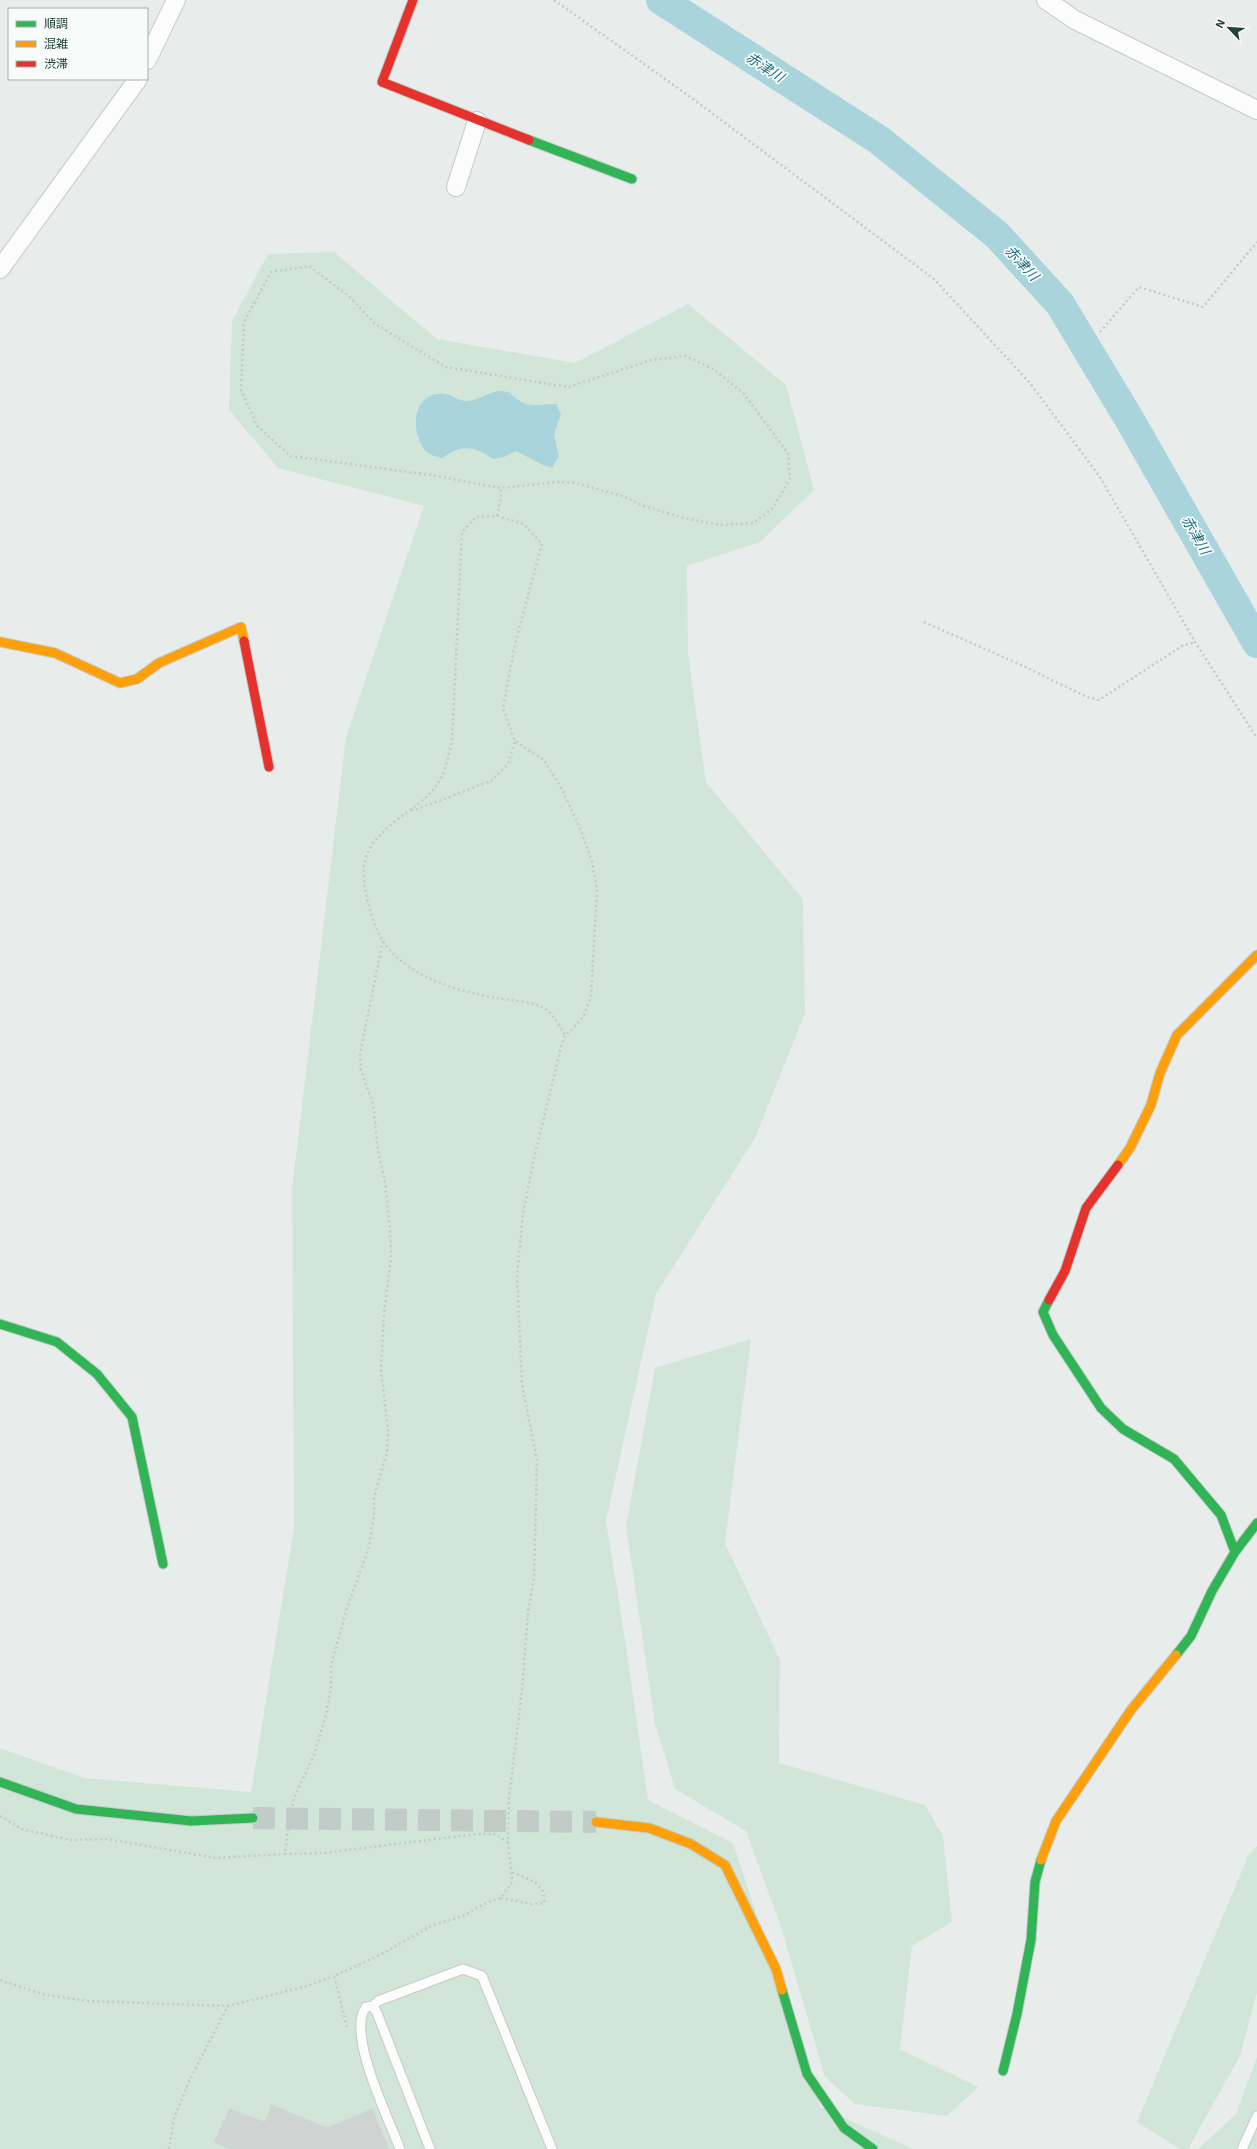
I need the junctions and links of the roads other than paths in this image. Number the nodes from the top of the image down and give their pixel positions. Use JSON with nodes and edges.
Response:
{"nodes":[{"id":1,"x":176,"y":0,"type":"edge"},
{"id":2,"x":413,"y":0,"type":"edge"},
{"id":3,"x":1046,"y":0,"type":"edge"},
{"id":4,"x":148,"y":58,"type":"edge"},
{"id":5,"x":137,"y":80,"type":"edge"},
{"id":6,"x":1257,"y":110,"type":"edge"},
{"id":7,"x":477,"y":121,"type":"junction"},
{"id":8,"x":632,"y":179,"type":"dead end"},
{"id":9,"x":456,"y":187,"type":"dead end"},
{"id":10,"x":0,"y":269,"type":"edge"},
{"id":11,"x":0,"y":642,"type":"edge"},
{"id":12,"x":269,"y":767,"type":"dead end"},
{"id":13,"x":1257,"y":955,"type":"edge"},
{"id":14,"x":0,"y":1324,"type":"edge"},
{"id":15,"x":1257,"y":1523,"type":"edge"},
{"id":16,"x":1235,"y":1552,"type":"junction"},
{"id":17,"x":163,"y":1564,"type":"dead end"},
{"id":18,"x":0,"y":1782,"type":"edge"},
{"id":19,"x":253,"y":1818,"type":"tunnel mouth"},
{"id":20,"x":596,"y":1822,"type":"tunnel mouth"},
{"id":21,"x":373,"y":2006,"type":"junction"},
{"id":22,"x":1003,"y":2071,"type":"dead end"},
{"id":23,"x":1257,"y":2116,"type":"edge"},
{"id":24,"x":400,"y":2149,"type":"edge"},
{"id":25,"x":430,"y":2149,"type":"edge"},
{"id":26,"x":552,"y":2149,"type":"edge"},
{"id":27,"x":872,"y":2149,"type":"edge"},
{"id":28,"x":1242,"y":2149,"type":"edge"}],
"edges":[{"from":1,"to":4,"type":"street"},
{"from":2,"to":7,"type":"street"},
{"from":3,"to":6,"type":"street"},
{"from":5,"to":10,"type":"street"},
{"from":7,"to":8,"type":"street"},
{"from":7,"to":9,"type":"street"},
{"from":11,"to":12,"type":"street"},
{"from":13,"to":16,"type":"street"},
{"from":14,"to":17,"type":"street"},
{"from":15,"to":16,"type":"street"},
{"from":16,"to":22,"type":"street"},
{"from":18,"to":19,"type":"street"},
{"from":20,"to":27,"type":"street"},
{"from":21,"to":24,"type":"lane"},
{"from":21,"to":25,"type":"lane"},
{"from":21,"to":26,"type":"lane"},
{"from":23,"to":28,"type":"lane"}]}
